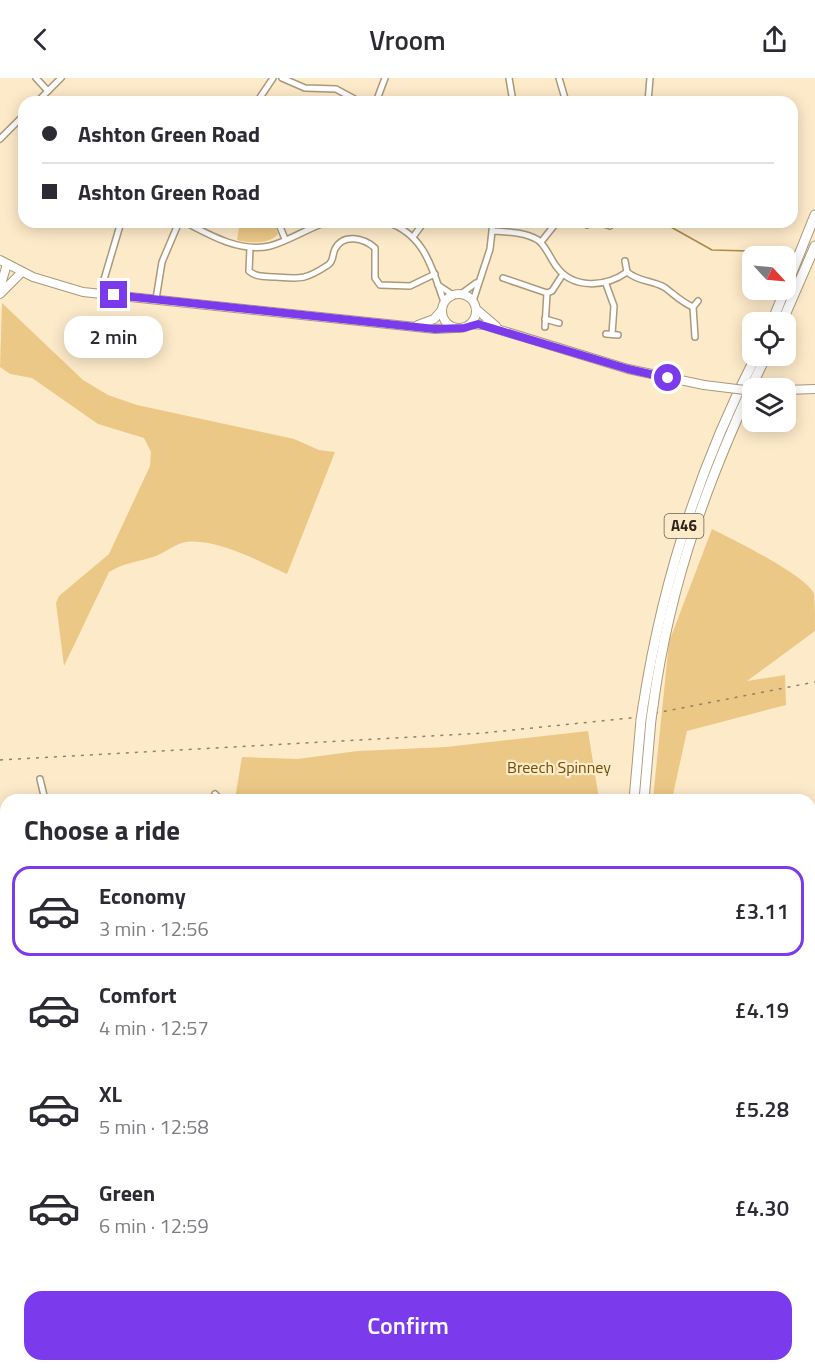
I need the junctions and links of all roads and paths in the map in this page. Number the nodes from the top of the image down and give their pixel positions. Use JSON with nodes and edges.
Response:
{"nodes":[{"id":1,"x":36,"y":78,"type":"edge"},
{"id":2,"x":61,"y":78,"type":"edge"},
{"id":3,"x":273,"y":78,"type":"edge"},
{"id":4,"x":282,"y":78,"type":"edge"},
{"id":5,"x":386,"y":78,"type":"edge"},
{"id":6,"x":509,"y":78,"type":"edge"},
{"id":7,"x":559,"y":78,"type":"edge"},
{"id":8,"x":650,"y":78,"type":"edge"},
{"id":9,"x":48,"y":91,"type":"junction"},
{"id":10,"x":43,"y":96,"type":"edge"},
{"id":11,"x":261,"y":96,"type":"edge"},
{"id":12,"x":349,"y":96,"type":"edge"},
{"id":13,"x":378,"y":96,"type":"edge"},
{"id":14,"x":512,"y":96,"type":"edge"},
{"id":15,"x":564,"y":96,"type":"edge"},
{"id":16,"x":648,"y":96,"type":"edge"},
{"id":17,"x":18,"y":121,"type":"edge"},
{"id":18,"x":0,"y":139,"type":"edge"},
{"id":19,"x":815,"y":215,"type":"edge"},
{"id":20,"x":119,"y":228,"type":"edge"},
{"id":21,"x":176,"y":228,"type":"edge"},
{"id":22,"x":197,"y":228,"type":"edge"},
{"id":23,"x":280,"y":228,"type":"edge"},
{"id":24,"x":312,"y":228,"type":"edge"},
{"id":25,"x":397,"y":228,"type":"edge"},
{"id":26,"x":420,"y":228,"type":"edge"},
{"id":27,"x":552,"y":228,"type":"edge"},
{"id":28,"x":493,"y":231,"type":"joint"},
{"id":29,"x":413,"y":237,"type":"junction"},
{"id":30,"x":285,"y":239,"type":"junction"},
{"id":31,"x":541,"y":242,"type":"junction"},
{"id":32,"x":815,"y":246,"type":"edge"},
{"id":33,"x":250,"y":248,"type":"junction"},
{"id":34,"x":625,"y":261,"type":"dead end"},
{"id":35,"x":3,"y":262,"type":"edge"},
{"id":36,"x":22,"y":272,"type":"junction"},
{"id":37,"x":627,"y":272,"type":"junction"},
{"id":38,"x":435,"y":274,"type":"junction"},
{"id":39,"x":563,"y":274,"type":"junction"},
{"id":40,"x":503,"y":278,"type":"dead end"},
{"id":41,"x":480,"y":279,"type":"junction"},
{"id":42,"x":606,"y":284,"type":"junction"},
{"id":43,"x":438,"y":285,"type":"junction"},
{"id":44,"x":0,"y":288,"type":"edge"},
{"id":45,"x":99,"y":293,"type":"junction"},
{"id":46,"x":547,"y":293,"type":"junction"},
{"id":47,"x":0,"y":294,"type":"edge"},
{"id":48,"x":457,"y":294,"type":"junction"},
{"id":49,"x":156,"y":299,"type":"junction"},
{"id":50,"x":698,"y":301,"type":"dead end"},
{"id":51,"x":444,"y":302,"type":"junction"},
{"id":52,"x":475,"y":305,"type":"junction"},
{"id":53,"x":693,"y":307,"type":"junction"},
{"id":54,"x":441,"y":311,"type":"junction"},
{"id":55,"x":776,"y":312,"type":"edge"},
{"id":56,"x":786,"y":312,"type":"edge"},
{"id":57,"x":545,"y":319,"type":"junction"},
{"id":58,"x":559,"y":323,"type":"dead end"},
{"id":59,"x":471,"y":324,"type":"junction"},
{"id":60,"x":414,"y":326,"type":"junction"},
{"id":61,"x":545,"y":327,"type":"dead end"},
{"id":62,"x":455,"y":328,"type":"junction"},
{"id":63,"x":502,"y":330,"type":"junction"},
{"id":64,"x":612,"y":334,"type":"dead end"},
{"id":65,"x":695,"y":337,"type":"dead end"},
{"id":66,"x":751,"y":366,"type":"edge"},
{"id":67,"x":761,"y":366,"type":"edge"},
{"id":68,"x":815,"y":389,"type":"edge"},
{"id":69,"x":742,"y":390,"type":"edge"},
{"id":70,"x":796,"y":390,"type":"edge"},
{"id":71,"x":648,"y":706,"type":"junction"},
{"id":72,"x":646,"y":720,"type":"junction"},
{"id":73,"x":40,"y":779,"type":"dead end"},
{"id":74,"x":42,"y":787,"type":"junction"},
{"id":75,"x":33,"y":788,"type":"dead end"},
{"id":76,"x":44,"y":794,"type":"edge"},
{"id":77,"x":635,"y":794,"type":"edge"},
{"id":78,"x":644,"y":794,"type":"edge"}],
"edges":[{"from":1,"to":9,"type":"street"},
{"from":2,"to":9,"type":"street"},
{"from":3,"to":11,"type":"street"},
{"from":4,"to":12,"type":"street"},
{"from":5,"to":13,"type":"street"},
{"from":6,"to":14,"type":"street"},
{"from":7,"to":15,"type":"street"},
{"from":8,"to":16,"type":"street"},
{"from":9,"to":10,"type":"street"},
{"from":17,"to":18,"type":"street"},
{"from":19,"to":55,"type":"highway"},
{"from":20,"to":45,"type":"street"},
{"from":21,"to":49,"type":"street"},
{"from":22,"to":33,"type":"street"},
{"from":23,"to":30,"type":"street"},
{"from":24,"to":30,"type":"street"},
{"from":25,"to":29,"type":"street"},
{"from":26,"to":29,"type":"street"},
{"from":27,"to":31,"type":"street"},
{"from":28,"to":31,"type":"street"},
{"from":28,"to":41,"type":"street"},
{"from":29,"to":38,"type":"street"},
{"from":30,"to":33,"type":"street"},
{"from":31,"to":39,"type":"street"},
{"from":32,"to":56,"type":"highway"},
{"from":33,"to":38,"type":"street"},
{"from":34,"to":37,"type":"street"},
{"from":35,"to":36,"type":"street"},
{"from":35,"to":44,"type":"street"},
{"from":36,"to":45,"type":"street"},
{"from":36,"to":47,"type":"street"},
{"from":37,"to":42,"type":"street"},
{"from":37,"to":53,"type":"street"},
{"from":38,"to":43,"type":"street"},
{"from":39,"to":42,"type":"street"},
{"from":39,"to":46,"type":"street"},
{"from":40,"to":46,"type":"street"},
{"from":41,"to":48,"type":"street"},
{"from":41,"to":52,"type":"street"},
{"from":42,"to":64,"type":"street"},
{"from":43,"to":48,"type":"street"},
{"from":43,"to":51,"type":"street"},
{"from":45,"to":49,"type":"street"},
{"from":46,"to":57,"type":"street"},
{"from":48,"to":51,"type":"street"},
{"from":48,"to":52,"type":"street"},
{"from":49,"to":60,"type":"street"},
{"from":50,"to":53,"type":"street"},
{"from":51,"to":54,"type":"street"},
{"from":52,"to":59,"type":"street"},
{"from":52,"to":63,"type":"street"},
{"from":53,"to":65,"type":"street"},
{"from":54,"to":60,"type":"street"},
{"from":54,"to":62,"type":"street"},
{"from":57,"to":58,"type":"street"},
{"from":57,"to":61,"type":"street"},
{"from":59,"to":62,"type":"street"},
{"from":59,"to":63,"type":"street"},
{"from":60,"to":62,"type":"street"},
{"from":63,"to":69,"type":"street","bridge":true},
{"from":66,"to":71,"type":"highway","number":"A46"},
{"from":67,"to":71,"type":"highway","number":"A46"},
{"from":68,"to":70,"type":"street"},
{"from":71,"to":72,"type":"highway","number":"A46","bridge":true},
{"from":72,"to":77,"type":"highway","number":"A46"},
{"from":72,"to":78,"type":"highway","number":"A46"},
{"from":73,"to":74,"type":"street"},
{"from":74,"to":75,"type":"street"},
{"from":74,"to":76,"type":"street"}]}
